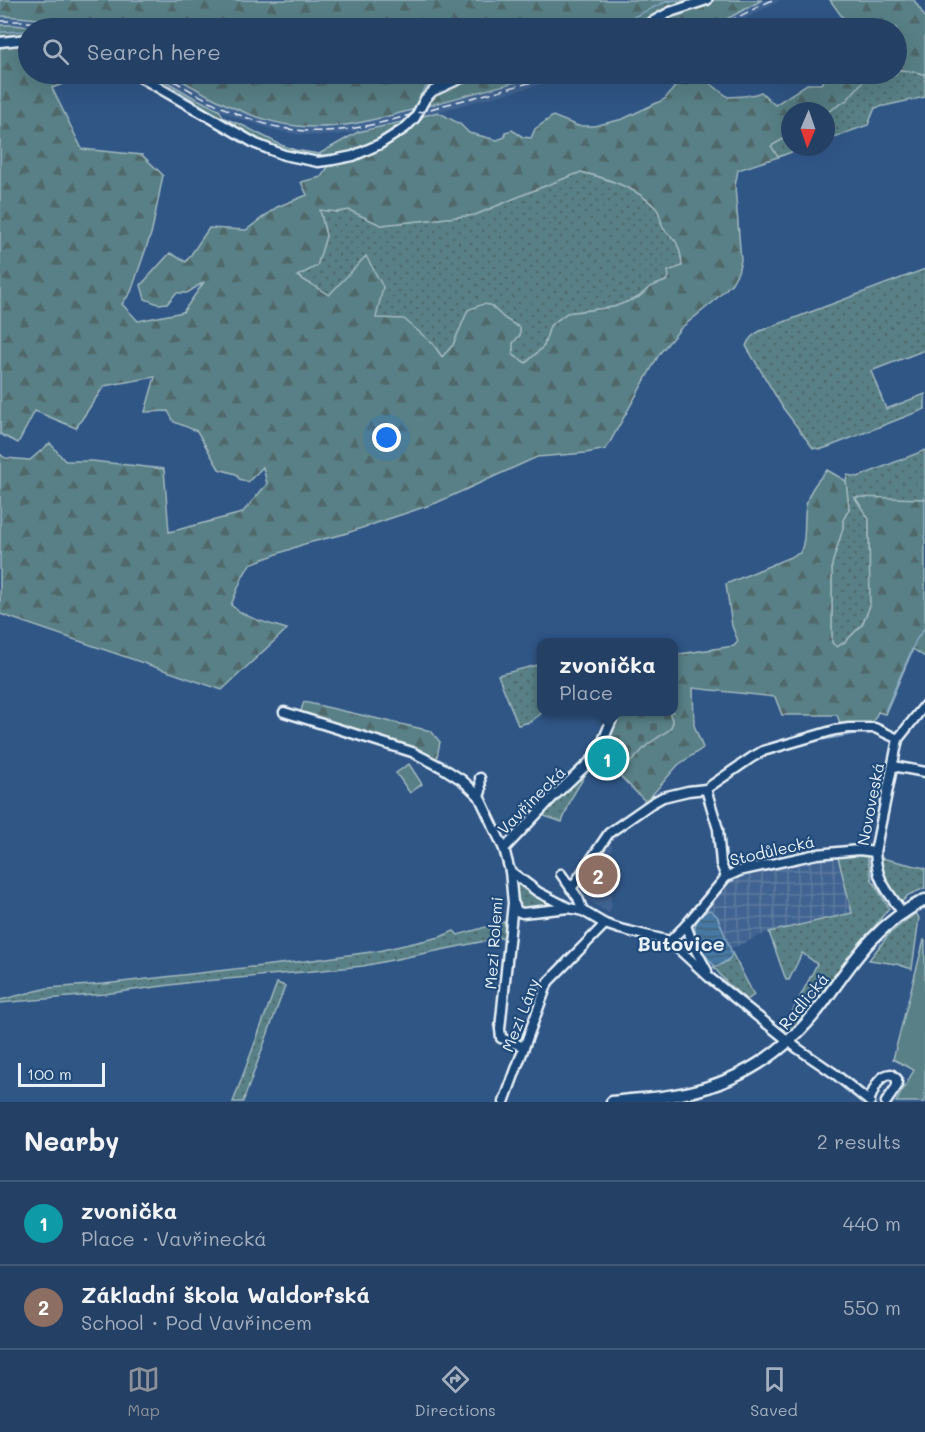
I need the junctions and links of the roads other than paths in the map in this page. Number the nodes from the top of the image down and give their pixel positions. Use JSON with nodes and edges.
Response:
{"nodes":[{"id":1,"x":707,"y":0,"type":"edge"},
{"id":2,"x":659,"y":18,"type":"edge"},
{"id":3,"x":18,"y":40,"type":"edge"},
{"id":4,"x":0,"y":42,"type":"edge"},
{"id":5,"x":152,"y":84,"type":"edge"},
{"id":6,"x":448,"y":84,"type":"edge"},
{"id":7,"x":925,"y":705,"type":"edge"},
{"id":8,"x":284,"y":712,"type":"dead end"},
{"id":9,"x":613,"y":716,"type":"edge"},
{"id":10,"x":898,"y":739,"type":"junction"},
{"id":11,"x":893,"y":766,"type":"junction"},
{"id":12,"x":925,"y":772,"type":"edge"},
{"id":13,"x":480,"y":778,"type":"dead end"},
{"id":14,"x":706,"y":789,"type":"junction"},
{"id":15,"x":479,"y":796,"type":"junction"},
{"id":16,"x":504,"y":849,"type":"junction"},
{"id":17,"x":875,"y":852,"type":"junction"},
{"id":18,"x":510,"y":872,"type":"junction"},
{"id":19,"x":561,"y":874,"type":"dead end"},
{"id":20,"x":726,"y":877,"type":"junction"},
{"id":21,"x":571,"y":890,"type":"junction"},
{"id":22,"x":925,"y":900,"type":"edge"},
{"id":23,"x":513,"y":903,"type":"junction"},
{"id":24,"x":569,"y":908,"type":"junction"},
{"id":25,"x":583,"y":910,"type":"junction"},
{"id":26,"x":902,"y":912,"type":"junction"},
{"id":27,"x":605,"y":924,"type":"junction"},
{"id":28,"x":686,"y":925,"type":"junction"},
{"id":29,"x":670,"y":941,"type":"junction"},
{"id":30,"x":711,"y":978,"type":"junction"},
{"id":31,"x":789,"y":1042,"type":"junction"},
{"id":32,"x":524,"y":1047,"type":"junction"},
{"id":33,"x":869,"y":1101,"type":"edge"},
{"id":34,"x":504,"y":1102,"type":"edge"},
{"id":35,"x":612,"y":1102,"type":"edge"},
{"id":36,"x":886,"y":1102,"type":"edge"}],
"edges":[{"from":1,"to":2,"type":"street"},
{"from":3,"to":4,"type":"street"},
{"from":5,"to":6,"type":"street"},
{"from":7,"to":10,"type":"street","name":"Novoveská"},
{"from":8,"to":15,"type":"street","name":"Mezi Rolemi"},
{"from":9,"to":16,"type":"street","name":"Vavřinecká"},
{"from":10,"to":11,"type":"street","name":"Novoveská"},
{"from":10,"to":14,"type":"street"},
{"from":11,"to":12,"type":"street"},
{"from":11,"to":17,"type":"street","name":"Novoveská"},
{"from":13,"to":15,"type":"street"},
{"from":14,"to":20,"type":"street"},
{"from":14,"to":21,"type":"street"},
{"from":15,"to":16,"type":"street","name":"Mezi Rolemi"},
{"from":16,"to":18,"type":"street","name":"Mezi Rolemi"},
{"from":17,"to":20,"type":"street","name":"Stodůlecká"},
{"from":17,"to":26,"type":"street","name":"Novoveská"},
{"from":18,"to":23,"type":"street","name":"Mezi Rolemi"},
{"from":18,"to":24,"type":"street"},
{"from":19,"to":21,"type":"street"},
{"from":20,"to":28,"type":"street","name":"Stodůlecká"},
{"from":21,"to":25,"type":"street"},
{"from":22,"to":26,"type":"main road","name":"Radlická"},
{"from":23,"to":24,"type":"street"},
{"from":23,"to":32,"type":"street","name":"Mezi Rolemi"},
{"from":24,"to":25,"type":"street"},
{"from":25,"to":27,"type":"street"},
{"from":26,"to":31,"type":"main road","name":"Radlická"},
{"from":27,"to":29,"type":"street"},
{"from":27,"to":32,"type":"street","name":"Mezi Lány"},
{"from":28,"to":29,"type":"street","name":"Stodůlecká"},
{"from":28,"to":30,"type":"street"},
{"from":29,"to":30,"type":"street"},
{"from":30,"to":31,"type":"street"},
{"from":31,"to":33,"type":"street"},
{"from":31,"to":35,"type":"main road","name":"Radlická"},
{"from":32,"to":34,"type":"street","name":"Mezi Lány"},
{"from":33,"to":36,"type":"street"}]}
